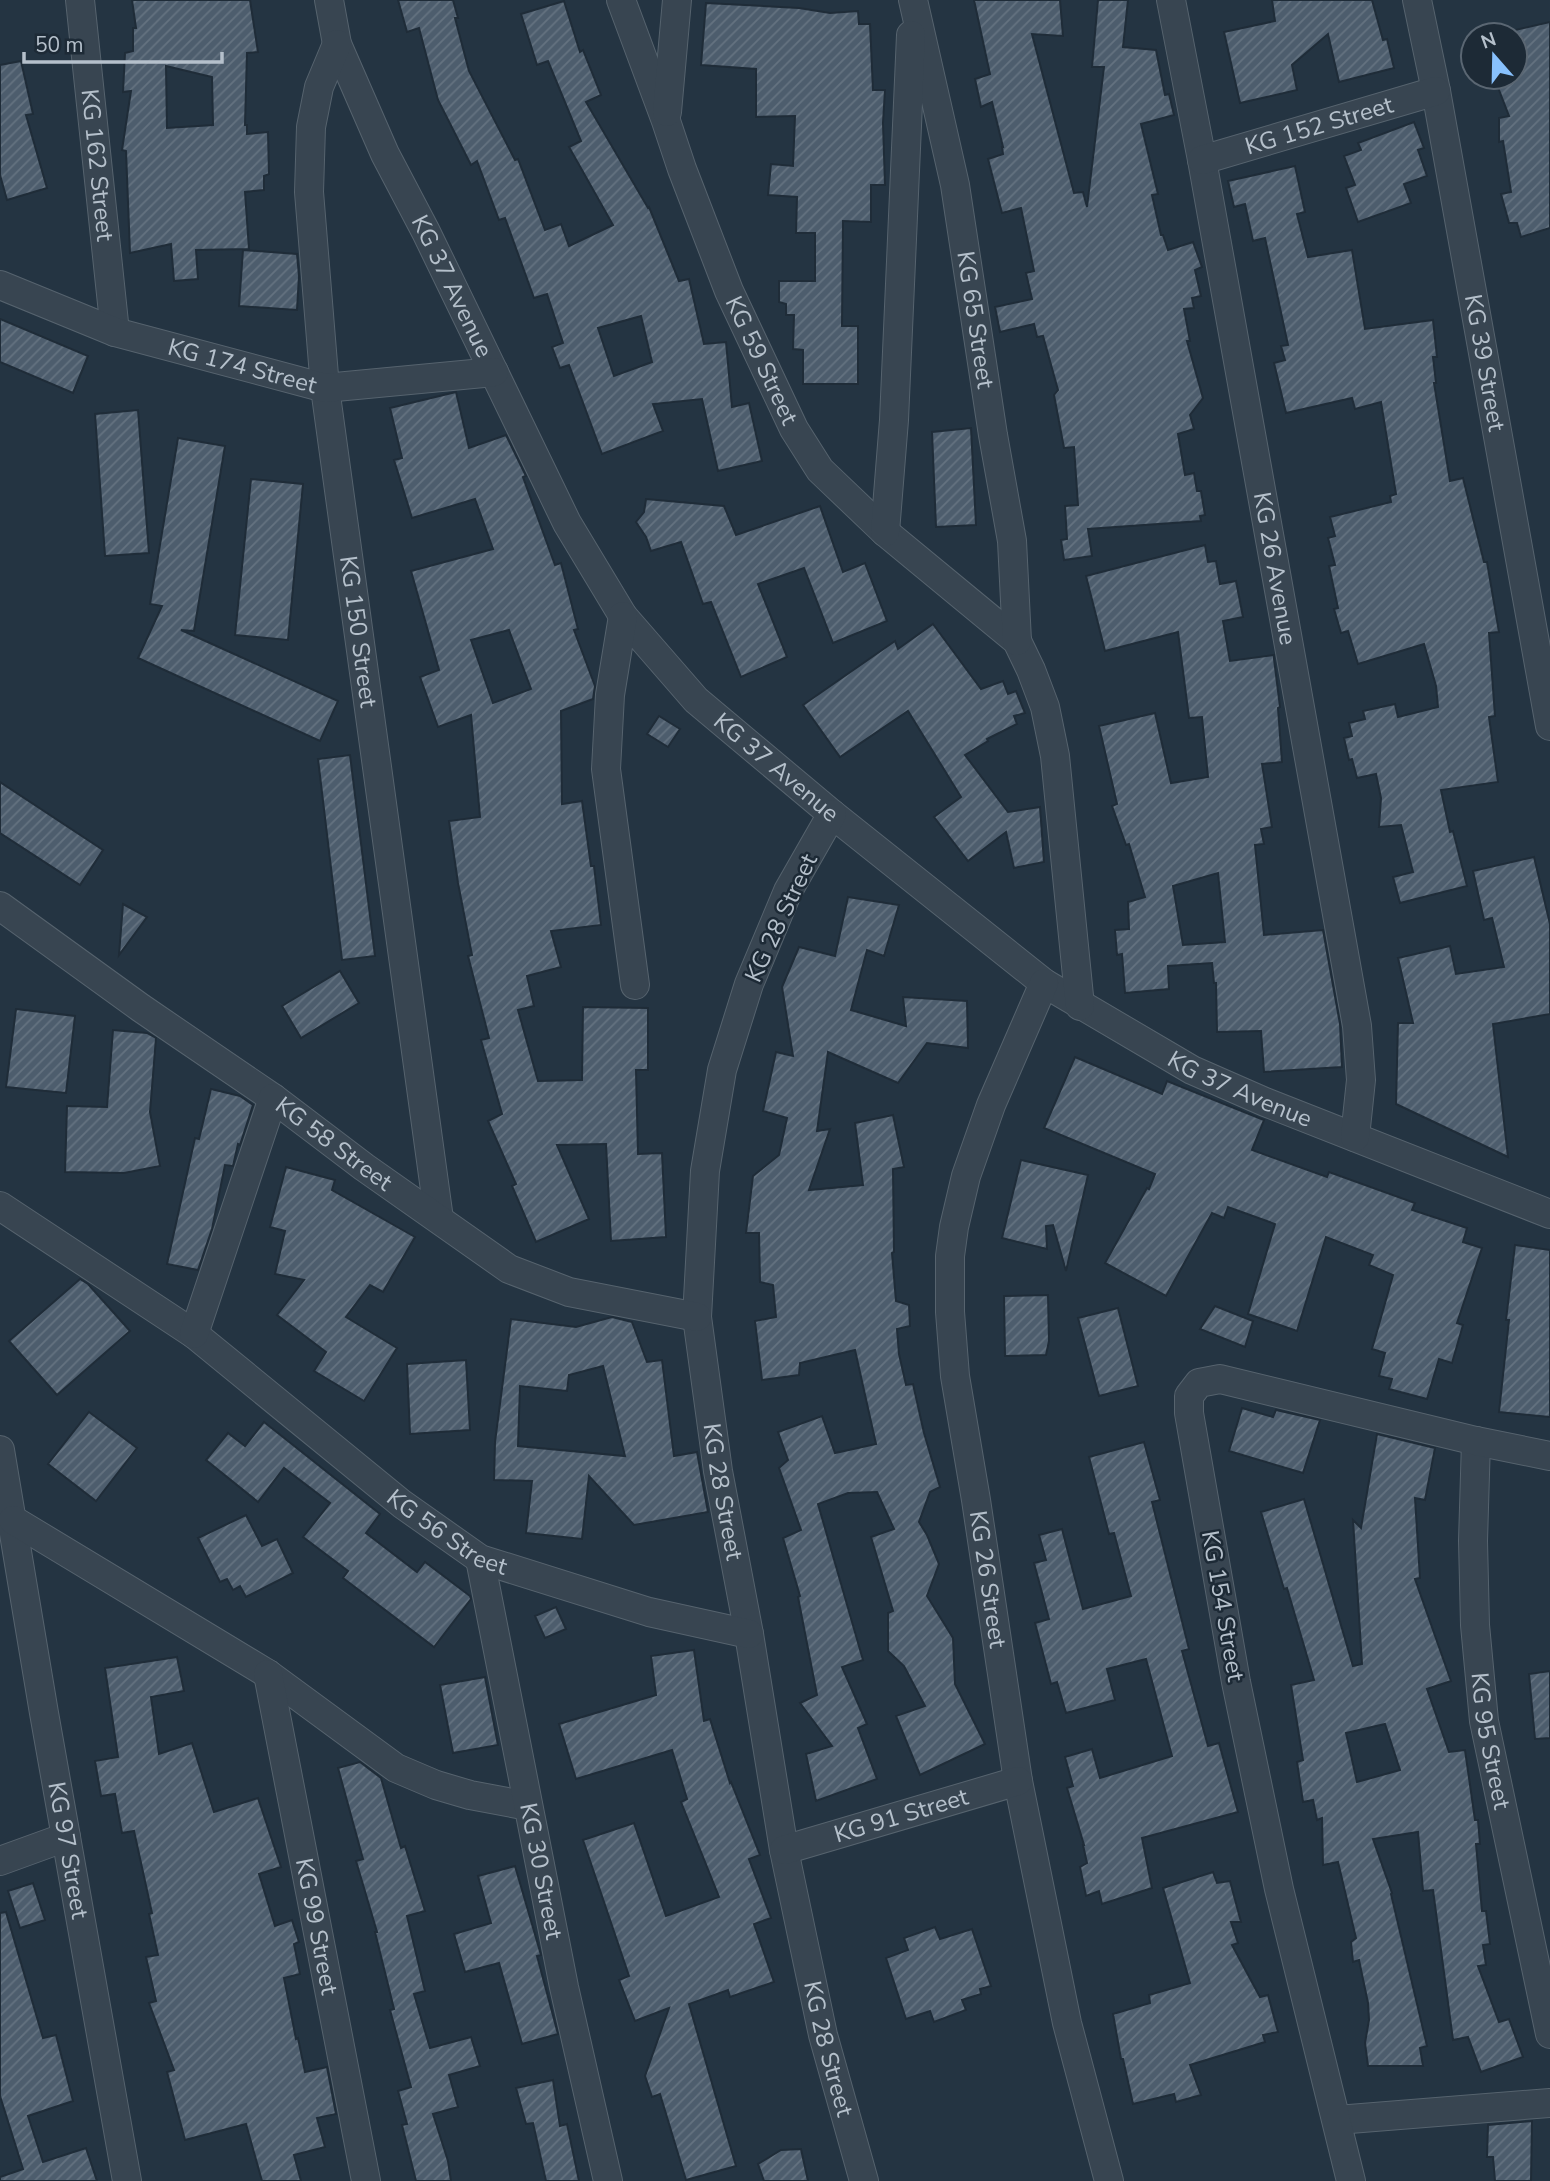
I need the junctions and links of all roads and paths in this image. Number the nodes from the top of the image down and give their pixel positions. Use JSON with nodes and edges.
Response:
{"nodes":[{"id":1,"x":80,"y":0,"type":"edge"},
{"id":2,"x":329,"y":0,"type":"edge"},
{"id":3,"x":621,"y":0,"type":"edge"},
{"id":4,"x":677,"y":0,"type":"edge"},
{"id":5,"x":913,"y":0,"type":"edge"},
{"id":6,"x":1171,"y":0,"type":"edge"},
{"id":7,"x":1417,"y":0,"type":"edge"},
{"id":8,"x":337,"y":44,"type":"junction"},
{"id":9,"x":1436,"y":91,"type":"junction"},
{"id":10,"x":666,"y":121,"type":"junction"},
{"id":11,"x":1202,"y":160,"type":"junction"},
{"id":12,"x":0,"y":285,"type":"edge"},
{"id":13,"x":115,"y":332,"type":"junction"},
{"id":14,"x":494,"y":372,"type":"junction"},
{"id":15,"x":325,"y":388,"type":"junction"},
{"id":16,"x":885,"y":532,"type":"junction"},
{"id":17,"x":623,"y":616,"type":"junction"},
{"id":18,"x":1017,"y":641,"type":"junction"},
{"id":19,"x":1550,"y":726,"type":"edge"},
{"id":20,"x":832,"y":814,"type":"junction"},
{"id":21,"x":0,"y":906,"type":"edge"},
{"id":22,"x":1044,"y":983,"type":"junction"},
{"id":23,"x":635,"y":985,"type":"dead end"},
{"id":24,"x":1080,"y":1006,"type":"junction"},
{"id":25,"x":273,"y":1098,"type":"junction"},
{"id":26,"x":1355,"y":1137,"type":"junction"},
{"id":27,"x":0,"y":1206,"type":"edge"},
{"id":28,"x":1550,"y":1214,"type":"edge"},
{"id":29,"x":439,"y":1219,"type":"junction"},
{"id":30,"x":697,"y":1317,"type":"junction"},
{"id":31,"x":194,"y":1334,"type":"junction"},
{"id":32,"x":1476,"y":1441,"type":"junction"},
{"id":33,"x":0,"y":1450,"type":"edge"},
{"id":34,"x":1550,"y":1456,"type":"edge"},
{"id":35,"x":13,"y":1520,"type":"junction"},
{"id":36,"x":481,"y":1559,"type":"junction"},
{"id":37,"x":749,"y":1634,"type":"junction"},
{"id":38,"x":268,"y":1674,"type":"junction"},
{"id":39,"x":1018,"y":1781,"type":"junction"},
{"id":40,"x":528,"y":1806,"type":"junction"},
{"id":41,"x":66,"y":1837,"type":"junction"},
{"id":42,"x":784,"y":1850,"type":"junction"},
{"id":43,"x":0,"y":1861,"type":"edge"},
{"id":44,"x":1550,"y":2034,"type":"edge"},
{"id":45,"x":1550,"y":2103,"type":"edge"},
{"id":46,"x":1336,"y":2120,"type":"junction"},
{"id":47,"x":127,"y":2181,"type":"edge"},
{"id":48,"x":366,"y":2181,"type":"edge"},
{"id":49,"x":608,"y":2181,"type":"edge"},
{"id":50,"x":864,"y":2181,"type":"edge"},
{"id":51,"x":1109,"y":2181,"type":"edge"},
{"id":52,"x":1351,"y":2181,"type":"edge"}],
"edges":[{"from":1,"to":13,"type":"street","name":"KG 162 Street"},
{"from":2,"to":8,"type":"street","name":"KG 37 Avenue"},
{"from":3,"to":10,"type":"street","name":"KG 59 Street"},
{"from":4,"to":10,"type":"street"},
{"from":5,"to":16,"type":"street"},
{"from":5,"to":18,"type":"street","name":"KG 65 Street"},
{"from":6,"to":11,"type":"street","name":"KG 26 Avenue"},
{"from":7,"to":9,"type":"street","name":"KG 39 Street"},
{"from":8,"to":14,"type":"street","name":"KG 37 Avenue"},
{"from":8,"to":15,"type":"street","name":"KG 150 Street"},
{"from":9,"to":11,"type":"street","name":"KG 152 Street"},
{"from":9,"to":19,"type":"street","name":"KG 39 Street"},
{"from":10,"to":16,"type":"street","name":"KG 59 Street"},
{"from":11,"to":26,"type":"street","name":"KG 26 Avenue"},
{"from":12,"to":13,"type":"street","name":"KG 174 Street"},
{"from":13,"to":15,"type":"street","name":"KG 174 Street"},
{"from":14,"to":15,"type":"street","name":"KG 174 Street"},
{"from":14,"to":17,"type":"street","name":"KG 37 Avenue"},
{"from":15,"to":29,"type":"street","name":"KG 150 Street"},
{"from":16,"to":18,"type":"street","name":"KG 59 Street"},
{"from":17,"to":20,"type":"street","name":"KG 37 Avenue"},
{"from":17,"to":23,"type":"street"},
{"from":18,"to":24,"type":"street"},
{"from":20,"to":22,"type":"street","name":"KG 37 Avenue"},
{"from":20,"to":30,"type":"street","name":"KG 28 Street"},
{"from":21,"to":25,"type":"street","name":"KG 58 Street"},
{"from":22,"to":24,"type":"street","name":"KG 37 Avenue"},
{"from":22,"to":39,"type":"street","name":"KG 26 Street"},
{"from":24,"to":26,"type":"street","name":"KG 37 Avenue"},
{"from":25,"to":29,"type":"street","name":"KG 58 Street"},
{"from":25,"to":31,"type":"street"},
{"from":26,"to":28,"type":"street","name":"KG 37 Avenue"},
{"from":27,"to":31,"type":"street","name":"KG 56 Street"},
{"from":29,"to":30,"type":"street","name":"KG 58 Street"},
{"from":30,"to":37,"type":"street","name":"KG 28 Street"},
{"from":31,"to":36,"type":"street","name":"KG 56 Street"},
{"from":32,"to":34,"type":"street","name":"KG 154 Street"},
{"from":32,"to":44,"type":"street","name":"KG 95 Street"},
{"from":32,"to":46,"type":"street","name":"KG 154 Street"},
{"from":33,"to":35,"type":"street","name":"KG 97 Street"},
{"from":35,"to":38,"type":"street"},
{"from":35,"to":41,"type":"street","name":"KG 97 Street"},
{"from":36,"to":37,"type":"street","name":"KG 56 Street"},
{"from":36,"to":40,"type":"street","name":"KG 30 Street"},
{"from":37,"to":42,"type":"street","name":"KG 28 Street"},
{"from":38,"to":40,"type":"street"},
{"from":38,"to":48,"type":"street","name":"KG 99 Street"},
{"from":39,"to":42,"type":"street","name":"KG 91 Street"},
{"from":39,"to":51,"type":"street","name":"KG 26 Street"},
{"from":40,"to":49,"type":"street","name":"KG 30 Street"},
{"from":41,"to":43,"type":"street"},
{"from":41,"to":47,"type":"street","name":"KG 97 Street"},
{"from":42,"to":50,"type":"street","name":"KG 28 Street"},
{"from":45,"to":46,"type":"street"},
{"from":46,"to":52,"type":"street","name":"KG 154 Street"}]}
